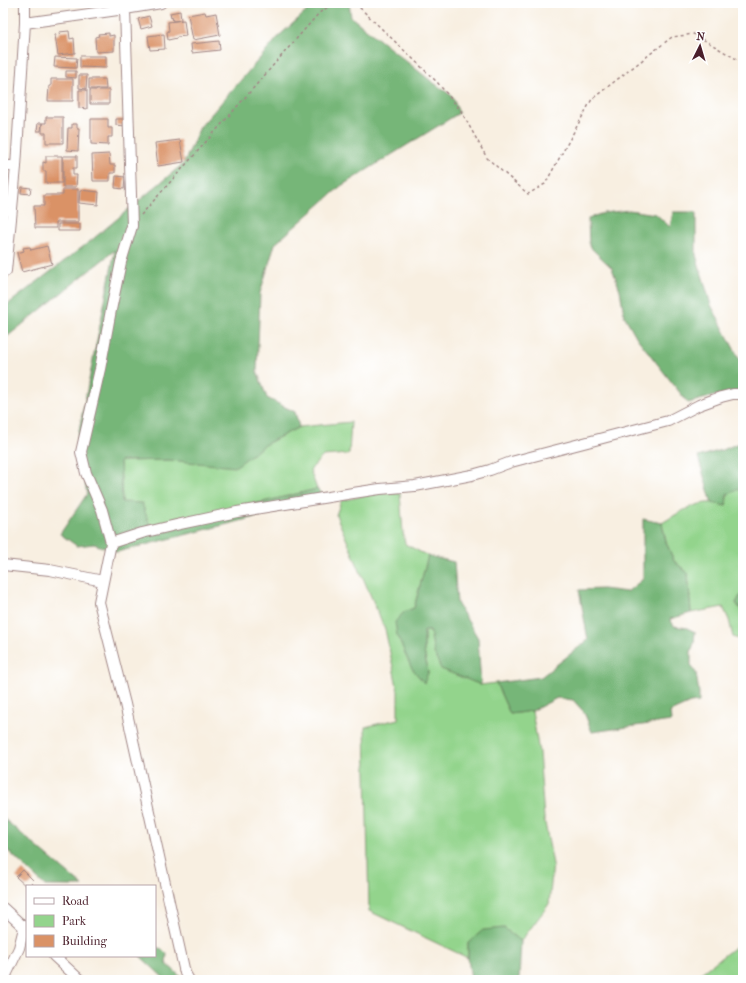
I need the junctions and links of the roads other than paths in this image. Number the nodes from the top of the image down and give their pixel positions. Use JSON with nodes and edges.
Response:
{"nodes":[{"id":1,"x":25,"y":3,"type":"edge"},
{"id":2,"x":162,"y":3,"type":"edge"},
{"id":3,"x":124,"y":9,"type":"junction"},
{"id":4,"x":24,"y":23,"type":"junction"},
{"id":5,"x":3,"y":165,"type":"edge"},
{"id":6,"x":16,"y":167,"type":"junction"},
{"id":7,"x":6,"y":271,"type":"dead end"},
{"id":8,"x":743,"y":394,"type":"edge"},
{"id":9,"x":111,"y":543,"type":"junction"},
{"id":10,"x":3,"y":566,"type":"edge"},
{"id":11,"x":104,"y":581,"type":"junction"},
{"id":12,"x":4,"y":912,"type":"edge"},
{"id":13,"x":26,"y":929,"type":"edge"},
{"id":14,"x":55,"y":957,"type":"edge"},
{"id":15,"x":5,"y":980,"type":"edge"},
{"id":16,"x":80,"y":980,"type":"edge"},
{"id":17,"x":189,"y":980,"type":"edge"}],
"edges":[{"from":1,"to":4,"type":"street"},
{"from":2,"to":3,"type":"street"},
{"from":3,"to":4,"type":"street"},
{"from":3,"to":9,"type":"street"},
{"from":4,"to":6,"type":"street"},
{"from":5,"to":6,"type":"street"},
{"from":6,"to":7,"type":"street"},
{"from":8,"to":9,"type":"street"},
{"from":9,"to":11,"type":"street"},
{"from":10,"to":11,"type":"street"},
{"from":11,"to":17,"type":"street"},
{"from":12,"to":13,"type":"street"},
{"from":13,"to":15,"type":"street"},
{"from":14,"to":16,"type":"street"}]}
